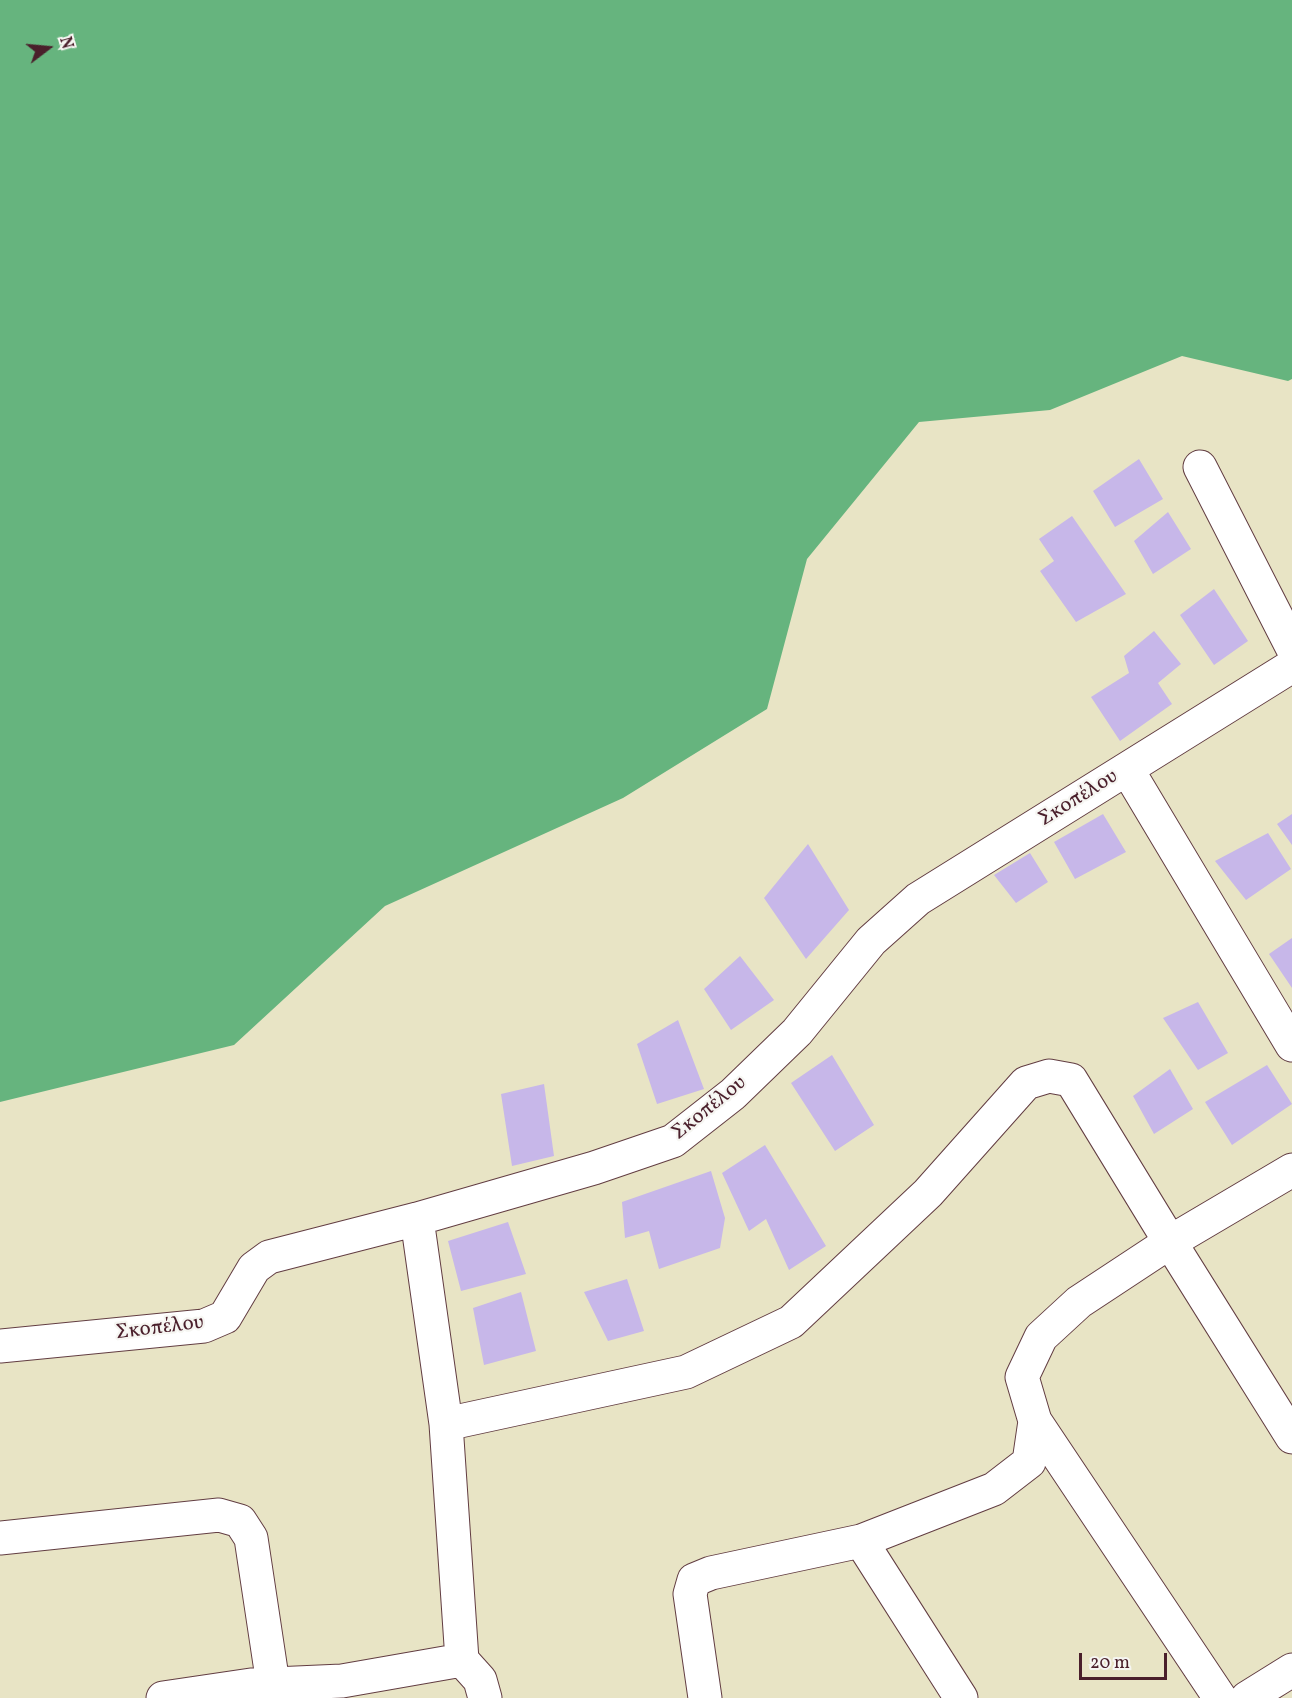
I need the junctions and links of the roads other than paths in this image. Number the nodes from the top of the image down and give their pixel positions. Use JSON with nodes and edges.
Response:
{"nodes":[{"id":1,"x":1200,"y":467,"type":"dead end"},
{"id":2,"x":1292,"y":647,"type":"edge"},
{"id":3,"x":1292,"y":666,"type":"edge"},
{"id":4,"x":1127,"y":770,"type":"junction"},
{"id":5,"x":1292,"y":1045,"type":"edge"},
{"id":6,"x":1292,"y":1170,"type":"edge"},
{"id":7,"x":417,"y":1219,"type":"junction"},
{"id":8,"x":1170,"y":1242,"type":"junction"},
{"id":9,"x":0,"y":1346,"type":"edge"},
{"id":10,"x":1035,"y":1421,"type":"junction"},
{"id":11,"x":446,"y":1424,"type":"junction"},
{"id":12,"x":1292,"y":1437,"type":"edge"},
{"id":13,"x":0,"y":1538,"type":"edge"},
{"id":14,"x":861,"y":1541,"type":"junction"},
{"id":15,"x":462,"y":1660,"type":"junction"},
{"id":16,"x":1292,"y":1670,"type":"edge"},
{"id":17,"x":273,"y":1684,"type":"junction"},
{"id":18,"x":342,"y":1690,"type":"edge"},
{"id":19,"x":956,"y":1696,"type":"edge"},
{"id":20,"x":163,"y":1698,"type":"edge"},
{"id":21,"x":486,"y":1698,"type":"edge"},
{"id":22,"x":705,"y":1698,"type":"edge"},
{"id":23,"x":1220,"y":1698,"type":"edge"},
{"id":24,"x":1247,"y":1698,"type":"edge"}],
"edges":[{"from":1,"to":2,"type":"street"},
{"from":3,"to":4,"type":"street","name":"Σκοπέλου"},
{"from":4,"to":5,"type":"street"},
{"from":4,"to":7,"type":"street","name":"Σκοπέλου"},
{"from":6,"to":8,"type":"street"},
{"from":7,"to":9,"type":"street","name":"Σκοπέλου"},
{"from":7,"to":11,"type":"street"},
{"from":8,"to":10,"type":"street"},
{"from":8,"to":11,"type":"street"},
{"from":8,"to":12,"type":"street"},
{"from":10,"to":14,"type":"street"},
{"from":10,"to":23,"type":"street"},
{"from":11,"to":15,"type":"street"},
{"from":13,"to":17,"type":"street"},
{"from":14,"to":19,"type":"street"},
{"from":14,"to":22,"type":"street"},
{"from":15,"to":18,"type":"street"},
{"from":15,"to":21,"type":"street"},
{"from":16,"to":24,"type":"street"},
{"from":17,"to":18,"type":"street"},
{"from":17,"to":20,"type":"street"}]}
